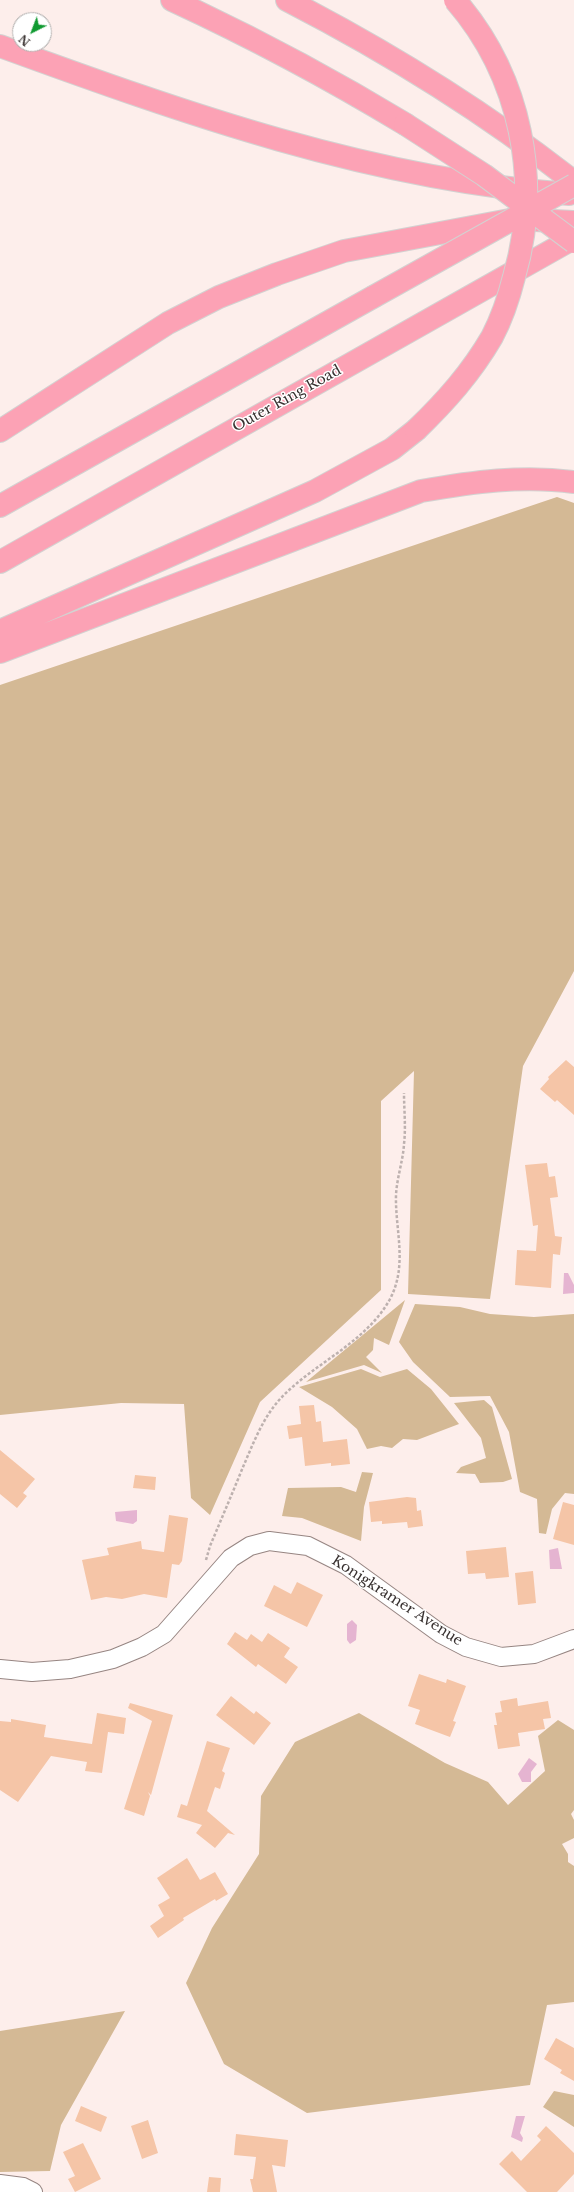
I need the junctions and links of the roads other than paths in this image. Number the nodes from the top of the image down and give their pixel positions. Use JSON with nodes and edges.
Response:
{"nodes":[{"id":1,"x":172,"y":0,"type":"edge"},
{"id":2,"x":288,"y":0,"type":"edge"},
{"id":3,"x":455,"y":0,"type":"edge"},
{"id":4,"x":0,"y":46,"type":"edge"},
{"id":5,"x":574,"y":183,"type":"edge"},
{"id":6,"x":574,"y":194,"type":"edge"},
{"id":7,"x":574,"y":222,"type":"edge"},
{"id":8,"x":574,"y":238,"type":"edge"},
{"id":9,"x":574,"y":242,"type":"edge"},
{"id":10,"x":0,"y":431,"type":"edge"},
{"id":11,"x":574,"y":482,"type":"edge"},
{"id":12,"x":0,"y":506,"type":"edge"},
{"id":13,"x":0,"y":562,"type":"edge"},
{"id":14,"x":0,"y":631,"type":"edge"},
{"id":15,"x":0,"y":652,"type":"edge"},
{"id":16,"x":574,"y":1639,"type":"edge"},
{"id":17,"x":0,"y":1670,"type":"edge"},
{"id":18,"x":0,"y":2184,"type":"edge"},
{"id":19,"x":33,"y":2192,"type":"edge"}],
"edges":[{"from":1,"to":9,"type":"highway","bridge":true},
{"from":2,"to":5,"type":"highway"},
{"from":3,"to":14,"type":"highway","bridge":true},
{"from":4,"to":6,"type":"highway"},
{"from":5,"to":12,"type":"highway","bridge":true},
{"from":7,"to":10,"type":"highway"},
{"from":8,"to":13,"type":"highway","name":"Outer Ring Road","bridge":true},
{"from":11,"to":15,"type":"highway"},
{"from":16,"to":17,"type":"street","name":"Konigkramer Avenue"},
{"from":18,"to":19,"type":"street"}]}
